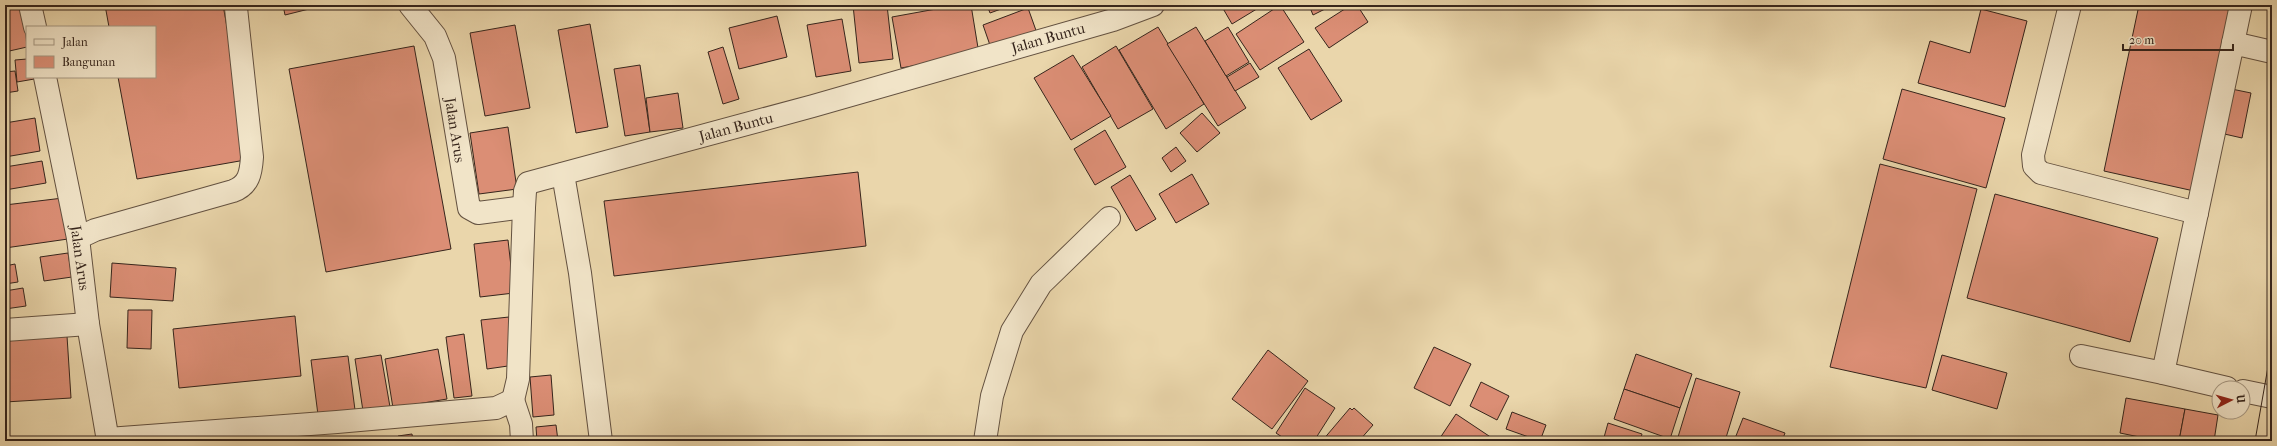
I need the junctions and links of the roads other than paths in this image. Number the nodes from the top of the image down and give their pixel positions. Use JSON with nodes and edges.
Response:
{"nodes":[{"id":1,"x":30,"y":5,"type":"edge"},
{"id":2,"x":410,"y":5,"type":"edge"},
{"id":3,"x":1152,"y":5,"type":"edge"},
{"id":4,"x":2070,"y":5,"type":"edge"},
{"id":5,"x":2240,"y":5,"type":"edge"},
{"id":6,"x":236,"y":8,"type":"dead end"},
{"id":7,"x":35,"y":26,"type":"edge"},
{"id":8,"x":2233,"y":43,"type":"junction"},
{"id":9,"x":2272,"y":52,"type":"edge"},
{"id":10,"x":45,"y":78,"type":"edge"},
{"id":11,"x":563,"y":174,"type":"junction"},
{"id":12,"x":524,"y":207,"type":"junction"},
{"id":13,"x":2197,"y":213,"type":"junction"},
{"id":14,"x":1109,"y":218,"type":"dead end"},
{"id":15,"x":78,"y":238,"type":"junction"},
{"id":16,"x":88,"y":324,"type":"junction"},
{"id":17,"x":5,"y":330,"type":"edge"},
{"id":18,"x":2081,"y":356,"type":"dead end"},
{"id":19,"x":2163,"y":373,"type":"junction"},
{"id":20,"x":2211,"y":384,"type":"edge"},
{"id":21,"x":2251,"y":393,"type":"edge"},
{"id":22,"x":2272,"y":397,"type":"edge"},
{"id":23,"x":513,"y":400,"type":"junction"},
{"id":24,"x":108,"y":440,"type":"edge"},
{"id":25,"x":522,"y":441,"type":"edge"},
{"id":26,"x":601,"y":441,"type":"edge"},
{"id":27,"x":985,"y":441,"type":"edge"}],
"edges":[{"from":1,"to":7,"type":"street"},
{"from":2,"to":12,"type":"street","name":"Jalan Arus"},
{"from":3,"to":11,"type":"street","name":"Jalan Buntu"},
{"from":4,"to":13,"type":"street"},
{"from":5,"to":8,"type":"street"},
{"from":6,"to":15,"type":"street"},
{"from":8,"to":9,"type":"street"},
{"from":8,"to":13,"type":"street"},
{"from":10,"to":15,"type":"street","name":"Jalan Arus"},
{"from":11,"to":12,"type":"street","name":"Jalan Buntu"},
{"from":11,"to":26,"type":"street"},
{"from":12,"to":23,"type":"street","name":"Jalan Buntu"},
{"from":13,"to":19,"type":"street"},
{"from":14,"to":27,"type":"street"},
{"from":15,"to":16,"type":"street","name":"Jalan Arus"},
{"from":16,"to":17,"type":"street"},
{"from":16,"to":24,"type":"street","name":"Jalan Arus"},
{"from":18,"to":19,"type":"street"},
{"from":19,"to":20,"type":"street"},
{"from":21,"to":22,"type":"street"},
{"from":23,"to":24,"type":"street"},
{"from":23,"to":25,"type":"street"}]}
